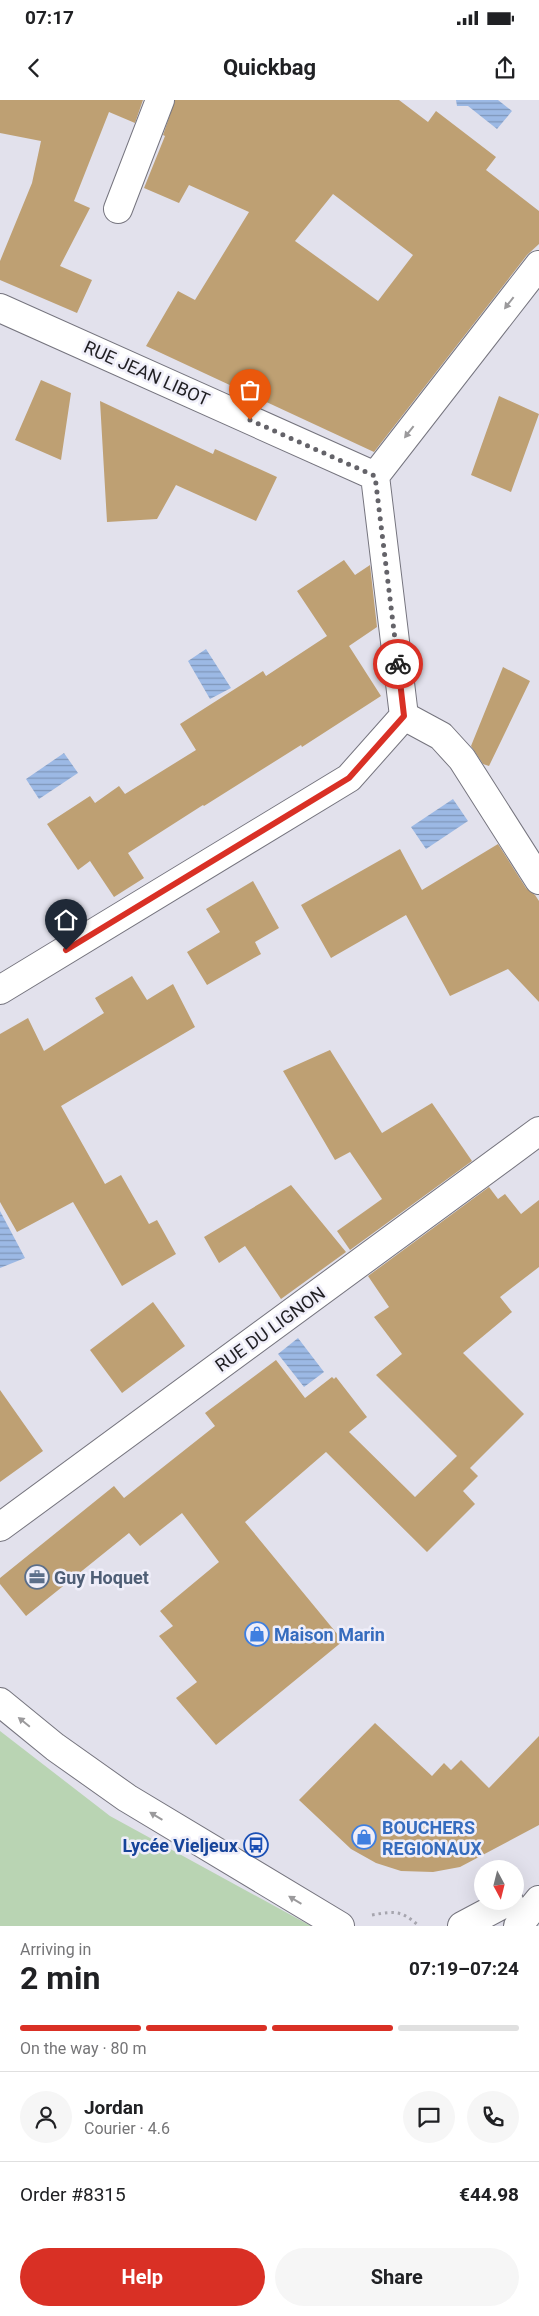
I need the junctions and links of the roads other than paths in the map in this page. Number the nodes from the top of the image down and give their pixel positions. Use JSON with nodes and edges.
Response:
{"nodes":[{"id":1,"x":160,"y":100,"type":"edge"},
{"id":2,"x":118,"y":209,"type":"dead end"},
{"id":3,"x":539,"y":265,"type":"edge"},
{"id":4,"x":0,"y":308,"type":"edge"},
{"id":5,"x":375,"y":476,"type":"junction"},
{"id":6,"x":404,"y":716,"type":"junction"},
{"id":7,"x":539,"y":880,"type":"edge"},
{"id":8,"x":0,"y":990,"type":"edge"},
{"id":9,"x":539,"y":1131,"type":"edge"},
{"id":10,"x":0,"y":1527,"type":"edge"},
{"id":11,"x":0,"y":1702,"type":"edge"},
{"id":12,"x":539,"y":1885,"type":"edge"},
{"id":13,"x":524,"y":1893,"type":"edge"},
{"id":14,"x":539,"y":1900,"type":"edge"},
{"id":15,"x":492,"y":1910,"type":"edge"},
{"id":16,"x":340,"y":1926,"type":"edge"},
{"id":17,"x":462,"y":1926,"type":"edge"},
{"id":18,"x":518,"y":1926,"type":"edge"}],
"edges":[{"from":1,"to":2,"type":"street"},
{"from":3,"to":5,"type":"street","one_way":true},
{"from":4,"to":5,"type":"street","name":"RUE JEAN LIBOT"},
{"from":5,"to":6,"type":"street"},
{"from":6,"to":7,"type":"street"},
{"from":6,"to":8,"type":"street"},
{"from":9,"to":10,"type":"street","name":"RUE DU LIGNON"},
{"from":16,"to":11,"type":"street","one_way":true},
{"from":12,"to":13,"type":"street"},
{"from":14,"to":18,"type":"street"},
{"from":15,"to":17,"type":"street"}]}
